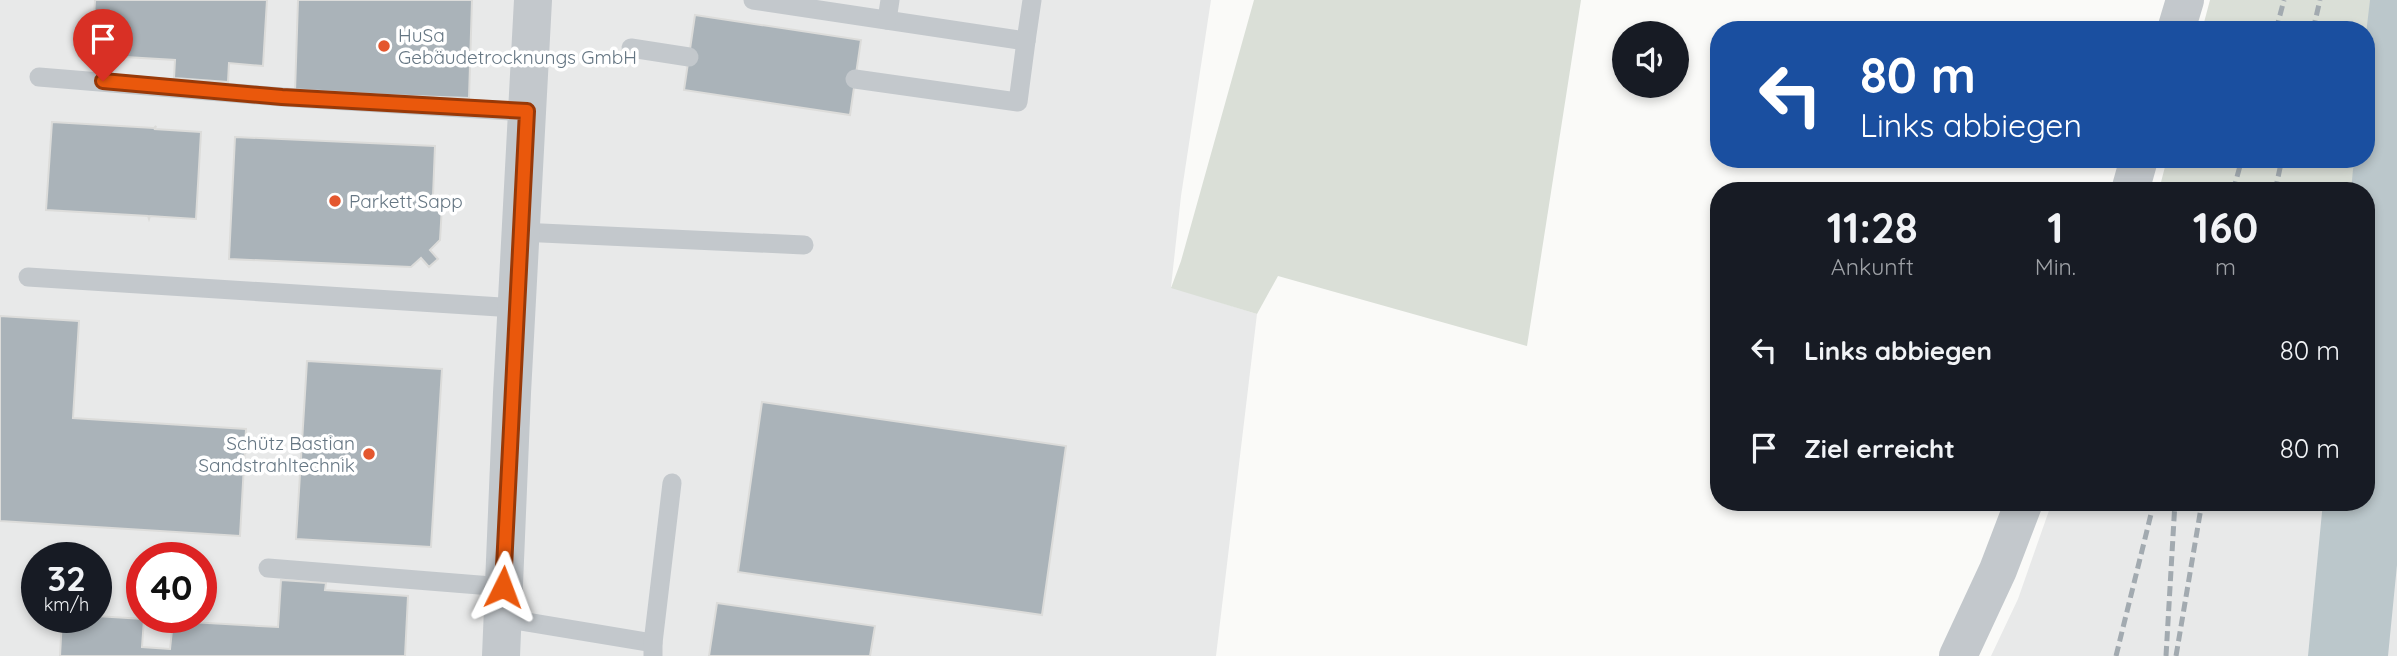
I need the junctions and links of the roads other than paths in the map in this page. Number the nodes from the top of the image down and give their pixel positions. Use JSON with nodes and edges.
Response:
{"nodes":[{"id":1,"x":533,"y":0,"type":"edge"},
{"id":2,"x":753,"y":0,"type":"edge"},
{"id":3,"x":890,"y":0,"type":"edge"},
{"id":4,"x":1032,"y":0,"type":"edge"},
{"id":5,"x":2185,"y":0,"type":"edge"},
{"id":6,"x":790,"y":3,"type":"edge"},
{"id":7,"x":887,"y":20,"type":"junction"},
{"id":8,"x":2179,"y":21,"type":"edge"},
{"id":9,"x":1026,"y":41,"type":"junction"},
{"id":10,"x":631,"y":48,"type":"dead end"},
{"id":11,"x":689,"y":57,"type":"dead end"},
{"id":12,"x":38,"y":77,"type":"dead end"},
{"id":13,"x":855,"y":79,"type":"dead end"},
{"id":14,"x":527,"y":111,"type":"junction"},
{"id":15,"x":520,"y":232,"type":"junction"},
{"id":16,"x":804,"y":245,"type":"dead end"},
{"id":17,"x":28,"y":277,"type":"dead end"},
{"id":18,"x":516,"y":309,"type":"junction"},
{"id":19,"x":672,"y":483,"type":"dead end"},
{"id":20,"x":2021,"y":511,"type":"edge"},
{"id":21,"x":268,"y":568,"type":"dead end"},
{"id":22,"x":503,"y":602,"type":"junction"},
{"id":23,"x":653,"y":649,"type":"edge"},
{"id":24,"x":501,"y":656,"type":"edge"},
{"id":25,"x":1958,"y":656,"type":"edge"}],
"edges":[{"from":1,"to":14,"type":"street"},
{"from":2,"to":6,"type":"lane"},
{"from":3,"to":7,"type":"lane"},
{"from":4,"to":9,"type":"lane"},
{"from":5,"to":8,"type":"street"},
{"from":6,"to":7,"type":"lane"},
{"from":7,"to":9,"type":"lane"},
{"from":9,"to":13,"type":"lane"},
{"from":10,"to":11,"type":"lane"},
{"from":12,"to":14,"type":"lane"},
{"from":14,"to":15,"type":"street"},
{"from":15,"to":16,"type":"lane"},
{"from":15,"to":18,"type":"street"},
{"from":17,"to":18,"type":"lane"},
{"from":18,"to":22,"type":"street"},
{"from":19,"to":23,"type":"lane"},
{"from":20,"to":25,"type":"street"},
{"from":21,"to":22,"type":"lane"},
{"from":22,"to":23,"type":"lane"},
{"from":22,"to":24,"type":"street"}]}
